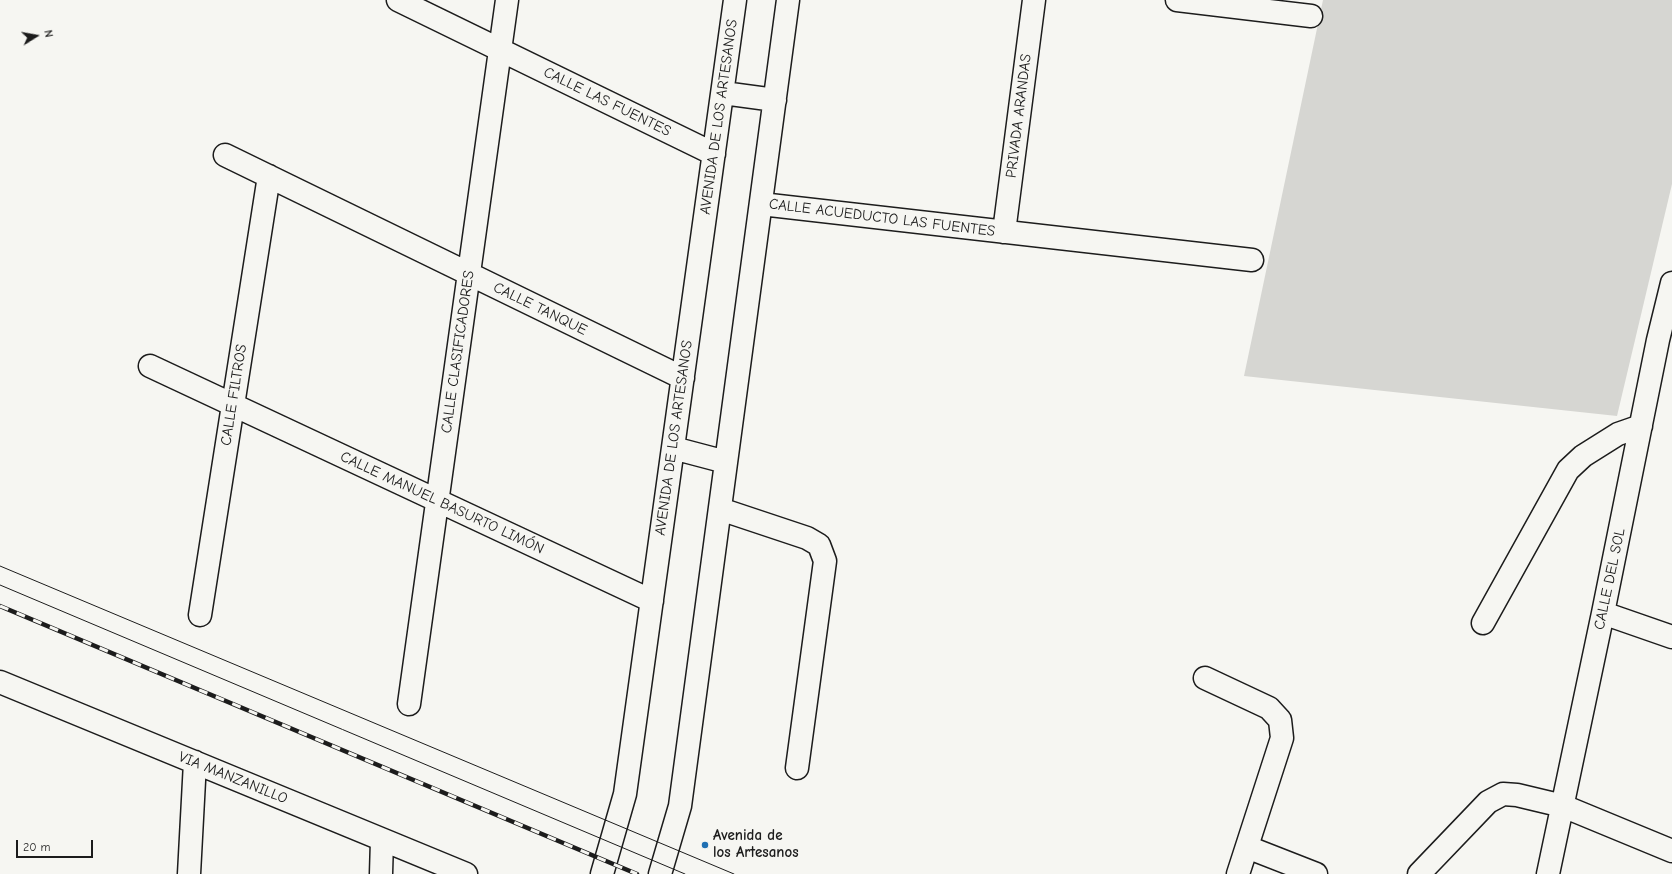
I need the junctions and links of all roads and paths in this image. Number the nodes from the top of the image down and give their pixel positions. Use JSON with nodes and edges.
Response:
{"nodes":[{"id":1,"x":398,"y":0,"type":"edge"},
{"id":2,"x":507,"y":0,"type":"edge"},
{"id":3,"x":735,"y":0,"type":"edge"},
{"id":4,"x":788,"y":0,"type":"edge"},
{"id":5,"x":1034,"y":0,"type":"edge"},
{"id":6,"x":1177,"y":0,"type":"edge"},
{"id":7,"x":1235,"y":3,"type":"edge"},
{"id":8,"x":1311,"y":16,"type":"dead end"},
{"id":9,"x":500,"y":50,"type":"junction"},
{"id":10,"x":723,"y":93,"type":"junction"},
{"id":11,"x":775,"y":100,"type":"junction"},
{"id":12,"x":714,"y":154,"type":"junction"},
{"id":13,"x":225,"y":155,"type":"dead end"},
{"id":14,"x":269,"y":176,"type":"junction"},
{"id":15,"x":761,"y":204,"type":"junction"},
{"id":16,"x":1004,"y":232,"type":"junction"},
{"id":17,"x":1252,"y":260,"type":"dead end"},
{"id":18,"x":469,"y":274,"type":"junction"},
{"id":19,"x":1672,"y":283,"type":"edge"},
{"id":20,"x":1665,"y":342,"type":"edge"},
{"id":21,"x":150,"y":366,"type":"dead end"},
{"id":22,"x":683,"y":378,"type":"junction"},
{"id":23,"x":232,"y":405,"type":"junction"},
{"id":24,"x":1641,"y":426,"type":"junction"},
{"id":25,"x":673,"y":448,"type":"junction"},
{"id":26,"x":726,"y":462,"type":"junction"},
{"id":27,"x":437,"y":501,"type":"junction"},
{"id":28,"x":720,"y":509,"type":"junction"},
{"id":29,"x":652,"y":601,"type":"junction"},
{"id":30,"x":1603,"y":613,"type":"junction"},
{"id":31,"x":200,"y":615,"type":"dead end"},
{"id":32,"x":1483,"y":623,"type":"dead end"},
{"id":33,"x":1672,"y":637,"type":"edge"},
{"id":34,"x":1206,"y":678,"type":"dead end"},
{"id":35,"x":0,"y":682,"type":"edge"},
{"id":36,"x":409,"y":704,"type":"dead end"},
{"id":37,"x":195,"y":762,"type":"junction"},
{"id":38,"x":797,"y":768,"type":"dead end"},
{"id":39,"x":1563,"y":806,"type":"junction"},
{"id":40,"x":382,"y":840,"type":"junction"},
{"id":41,"x":1247,"y":847,"type":"junction"},
{"id":42,"x":1672,"y":851,"type":"edge"},
{"id":43,"x":189,"y":874,"type":"edge"},
{"id":44,"x":381,"y":874,"type":"edge"},
{"id":45,"x":466,"y":874,"type":"edge"},
{"id":46,"x":602,"y":874,"type":"edge"},
{"id":47,"x":660,"y":874,"type":"edge"},
{"id":48,"x":1238,"y":874,"type":"edge"},
{"id":49,"x":1316,"y":874,"type":"edge"},
{"id":50,"x":1419,"y":874,"type":"edge"},
{"id":51,"x":1548,"y":874,"type":"edge"}],
"edges":[{"from":1,"to":9,"type":"street","name":"CALLE LAS FUENTES"},
{"from":2,"to":9,"type":"street","name":"CALLE CLASIFICADORES"},
{"from":3,"to":10,"type":"street","name":"AVENIDA DE LOS ARTESANOS"},
{"from":4,"to":11,"type":"street"},
{"from":5,"to":16,"type":"street","name":"PRIVADA ARANDAS"},
{"from":6,"to":7,"type":"street"},
{"from":7,"to":8,"type":"street"},
{"from":9,"to":12,"type":"street","name":"CALLE LAS FUENTES"},
{"from":9,"to":18,"type":"street","name":"CALLE CLASIFICADORES"},
{"from":10,"to":11,"type":"street"},
{"from":10,"to":12,"type":"street","name":"AVENIDA DE LOS ARTESANOS"},
{"from":11,"to":15,"type":"street"},
{"from":12,"to":22,"type":"street","name":"AVENIDA DE LOS ARTESANOS"},
{"from":13,"to":14,"type":"street","name":"CALLE TANQUE"},
{"from":14,"to":18,"type":"street","name":"CALLE TANQUE"},
{"from":14,"to":23,"type":"street","name":"CALLE FILTROS"},
{"from":15,"to":16,"type":"street","name":"CALLE ACUEDUCTO LAS FUENTES"},
{"from":15,"to":26,"type":"street"},
{"from":16,"to":17,"type":"street","name":"CALLE ACUEDUCTO LAS FUENTES"},
{"from":18,"to":22,"type":"street","name":"CALLE TANQUE"},
{"from":18,"to":27,"type":"street","name":"CALLE CLASIFICADORES"},
{"from":19,"to":20,"type":"street","name":"CALLE DEL SOL"},
{"from":20,"to":24,"type":"street","name":"CALLE DEL SOL"},
{"from":21,"to":23,"type":"street","name":"CALLE MANUEL BASURTO LIMÓN"},
{"from":22,"to":25,"type":"street","name":"AVENIDA DE LOS ARTESANOS"},
{"from":23,"to":27,"type":"street","name":"CALLE MANUEL BASURTO LIMÓN"},
{"from":23,"to":31,"type":"street","name":"CALLE FILTROS"},
{"from":24,"to":30,"type":"street","name":"CALLE DEL SOL"},
{"from":24,"to":32,"type":"street"},
{"from":25,"to":26,"type":"street"},
{"from":25,"to":29,"type":"street","name":"AVENIDA DE LOS ARTESANOS"},
{"from":26,"to":28,"type":"street"},
{"from":27,"to":29,"type":"street","name":"CALLE MANUEL BASURTO LIMÓN"},
{"from":27,"to":36,"type":"street","name":"CALLE CLASIFICADORES"},
{"from":28,"to":38,"type":"street"},
{"from":28,"to":47,"type":"street"},
{"from":29,"to":46,"type":"street","name":"AVENIDA DE LOS ARTESANOS"},
{"from":30,"to":33,"type":"street"},
{"from":30,"to":39,"type":"street","name":"CALLE DEL SOL"},
{"from":34,"to":41,"type":"street"},
{"from":35,"to":37,"type":"street","name":"VIA MANZANILLO"},
{"from":37,"to":40,"type":"street","name":"VIA MANZANILLO"},
{"from":37,"to":43,"type":"street"},
{"from":39,"to":42,"type":"street"},
{"from":39,"to":50,"type":"street"},
{"from":39,"to":51,"type":"street","name":"CALLE DEL SOL"},
{"from":40,"to":44,"type":"street"},
{"from":40,"to":45,"type":"street","name":"VIA MANZANILLO"},
{"from":41,"to":48,"type":"street"},
{"from":41,"to":49,"type":"street"}]}
